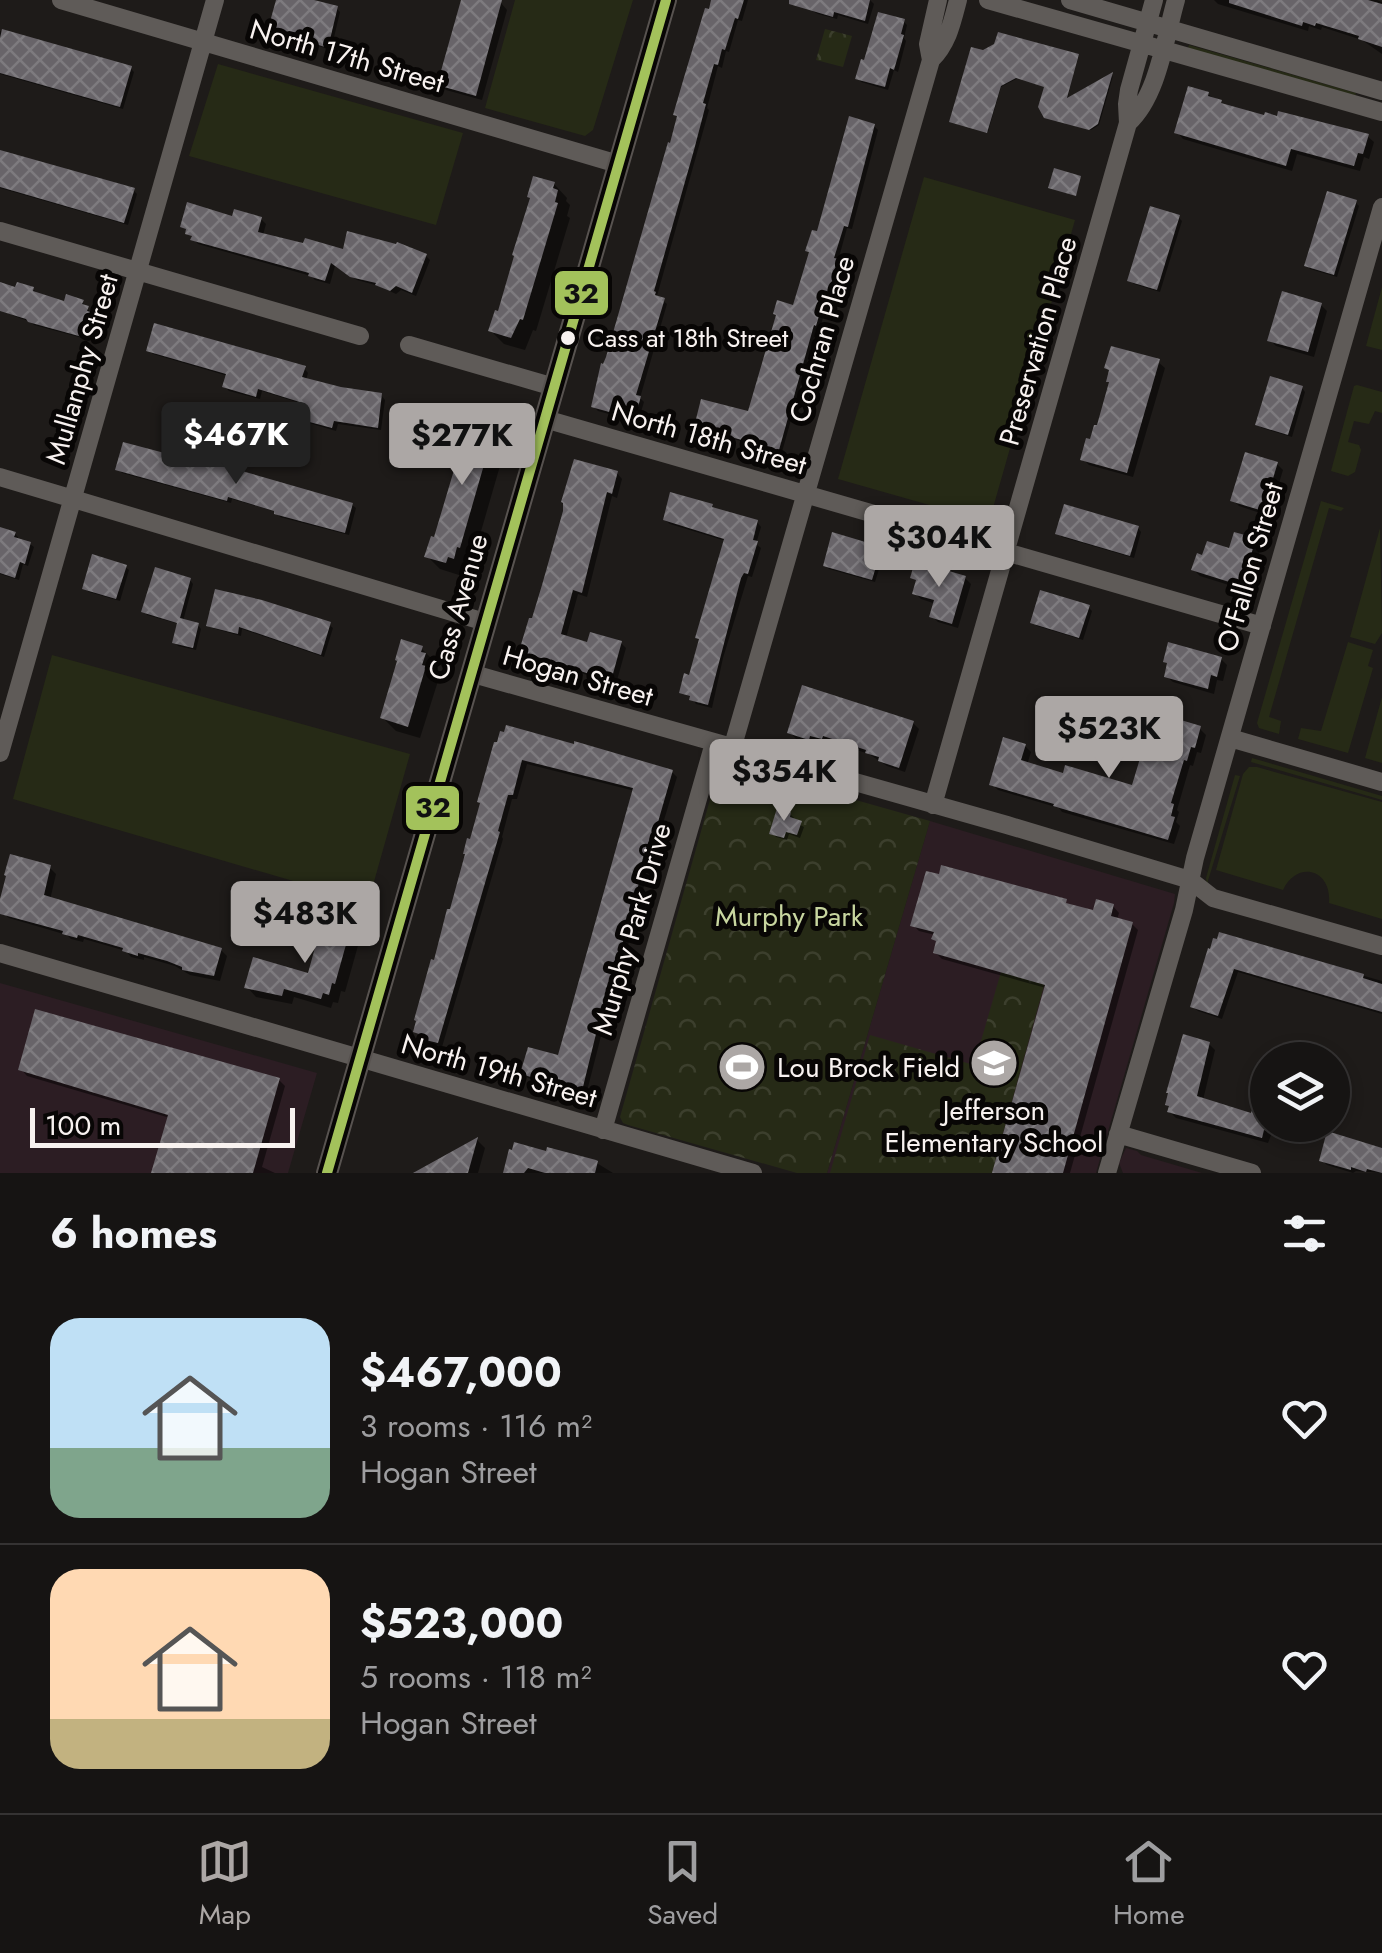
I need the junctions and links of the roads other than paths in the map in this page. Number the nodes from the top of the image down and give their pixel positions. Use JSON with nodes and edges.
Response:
{"nodes":[{"id":1,"x":61,"y":0,"type":"edge"},
{"id":2,"x":216,"y":0,"type":"edge"},
{"id":3,"x":666,"y":0,"type":"edge"},
{"id":4,"x":938,"y":0,"type":"edge"},
{"id":5,"x":958,"y":0,"type":"edge"},
{"id":6,"x":988,"y":0,"type":"edge"},
{"id":7,"x":1070,"y":0,"type":"edge"},
{"id":8,"x":1154,"y":0,"type":"edge"},
{"id":9,"x":1176,"y":0,"type":"edge"},
{"id":10,"x":1148,"y":22,"type":"junction"},
{"id":11,"x":1168,"y":28,"type":"junction"},
{"id":12,"x":203,"y":44,"type":"junction"},
{"id":13,"x":1141,"y":44,"type":"junction"},
{"id":14,"x":1162,"y":50,"type":"junction"},
{"id":15,"x":931,"y":60,"type":"junction"},
{"id":16,"x":1382,"y":92,"type":"edge"},
{"id":17,"x":1382,"y":112,"type":"edge"},
{"id":18,"x":1128,"y":123,"type":"junction"},
{"id":19,"x":618,"y":164,"type":"junction"},
{"id":20,"x":1382,"y":208,"type":"edge"},
{"id":21,"x":0,"y":231,"type":"edge"},
{"id":22,"x":138,"y":272,"type":"junction"},
{"id":23,"x":360,"y":336,"type":"dead end"},
{"id":24,"x":409,"y":345,"type":"dead end"},
{"id":25,"x":554,"y":388,"type":"junction"},
{"id":26,"x":545,"y":419,"type":"junction"},
{"id":27,"x":0,"y":478,"type":"edge"},
{"id":28,"x":806,"y":494,"type":"junction"},
{"id":29,"x":73,"y":498,"type":"junction"},
{"id":30,"x":1006,"y":552,"type":"junction"},
{"id":31,"x":484,"y":622,"type":"junction"},
{"id":32,"x":1262,"y":626,"type":"junction"},
{"id":33,"x":470,"y":673,"type":"junction"},
{"id":34,"x":5,"y":717,"type":"edge"},
{"id":35,"x":1230,"y":738,"type":"junction"},
{"id":36,"x":723,"y":746,"type":"junction"},
{"id":37,"x":0,"y":752,"type":"edge"},
{"id":38,"x":1382,"y":782,"type":"edge"},
{"id":39,"x":934,"y":805,"type":"junction"},
{"id":40,"x":1190,"y":880,"type":"junction"},
{"id":41,"x":1382,"y":946,"type":"edge"},
{"id":42,"x":0,"y":953,"type":"edge"},
{"id":43,"x":360,"y":1058,"type":"junction"},
{"id":44,"x":603,"y":1130,"type":"junction"},
{"id":45,"x":1118,"y":1134,"type":"junction"},
{"id":46,"x":327,"y":1173,"type":"edge"},
{"id":47,"x":753,"y":1173,"type":"edge"},
{"id":48,"x":1108,"y":1173,"type":"edge"},
{"id":49,"x":1252,"y":1173,"type":"edge"}],
"edges":[{"from":1,"to":12,"type":"street","name":"North 17th Street"},
{"from":2,"to":12,"type":"street","name":"Mullanphy Street"},
{"from":3,"to":19,"type":"main road","name":"Cass Avenue"},
{"from":4,"to":15,"type":"street","name":"Cochran Place"},
{"from":5,"to":15,"type":"street","name":"Cochran Place"},
{"from":6,"to":13,"type":"street"},
{"from":7,"to":10,"type":"street"},
{"from":8,"to":10,"type":"street","name":"Preservation Place"},
{"from":9,"to":11,"type":"street","name":"Preservation Place"},
{"from":10,"to":11,"type":"street"},
{"from":10,"to":13,"type":"street","name":"Preservation Place"},
{"from":11,"to":14,"type":"street","name":"Preservation Place"},
{"from":11,"to":16,"type":"street"},
{"from":12,"to":19,"type":"street","name":"North 17th Street"},
{"from":12,"to":22,"type":"street","name":"Mullanphy Street"},
{"from":13,"to":14,"type":"street"},
{"from":13,"to":18,"type":"street","name":"Preservation Place"},
{"from":14,"to":17,"type":"street"},
{"from":14,"to":18,"type":"street","name":"Preservation Place"},
{"from":15,"to":28,"type":"street","name":"Cochran Place"},
{"from":18,"to":30,"type":"street","name":"Preservation Place"},
{"from":19,"to":25,"type":"main road","name":"Cass Avenue"},
{"from":20,"to":32,"type":"street","name":"O'Fallon Street"},
{"from":21,"to":22,"type":"street"},
{"from":22,"to":23,"type":"street"},
{"from":22,"to":29,"type":"street","name":"Mullanphy Street"},
{"from":24,"to":25,"type":"street"},
{"from":25,"to":26,"type":"main road","name":"Cass Avenue"},
{"from":26,"to":28,"type":"street","name":"North 18th Street"},
{"from":26,"to":31,"type":"main road","name":"Cass Avenue"},
{"from":27,"to":29,"type":"street","name":"Hogan Street"},
{"from":28,"to":30,"type":"street","name":"North 18th Street"},
{"from":28,"to":36,"type":"street","name":"Cochran Place"},
{"from":29,"to":31,"type":"street","name":"Hogan Street"},
{"from":29,"to":34,"type":"street","name":"Mullanphy Street"},
{"from":30,"to":32,"type":"street","name":"North 18th Street"},
{"from":30,"to":39,"type":"street","name":"Preservation Place"},
{"from":31,"to":33,"type":"main road","name":"Cass Avenue"},
{"from":32,"to":35,"type":"street","name":"O'Fallon Street"},
{"from":33,"to":36,"type":"street","name":"Hogan Street"},
{"from":33,"to":43,"type":"main road","name":"Cass Avenue"},
{"from":34,"to":37,"type":"street","name":"Mullanphy Street"},
{"from":35,"to":38,"type":"street"},
{"from":35,"to":40,"type":"street","name":"O'Fallon Street"},
{"from":36,"to":39,"type":"street","name":"Hogan Street"},
{"from":36,"to":44,"type":"street","name":"Murphy Park Drive"},
{"from":39,"to":40,"type":"street","name":"Hogan Street"},
{"from":40,"to":41,"type":"street","name":"Hogan Street"},
{"from":40,"to":45,"type":"street","name":"O'Fallon Street"},
{"from":42,"to":43,"type":"street","name":"North 19th Street"},
{"from":43,"to":44,"type":"street","name":"North 19th Street"},
{"from":43,"to":46,"type":"main road","name":"Cass Avenue"},
{"from":44,"to":47,"type":"street","name":"North 19th Street"},
{"from":45,"to":48,"type":"street","name":"O'Fallon Street"},
{"from":45,"to":49,"type":"street"}]}
